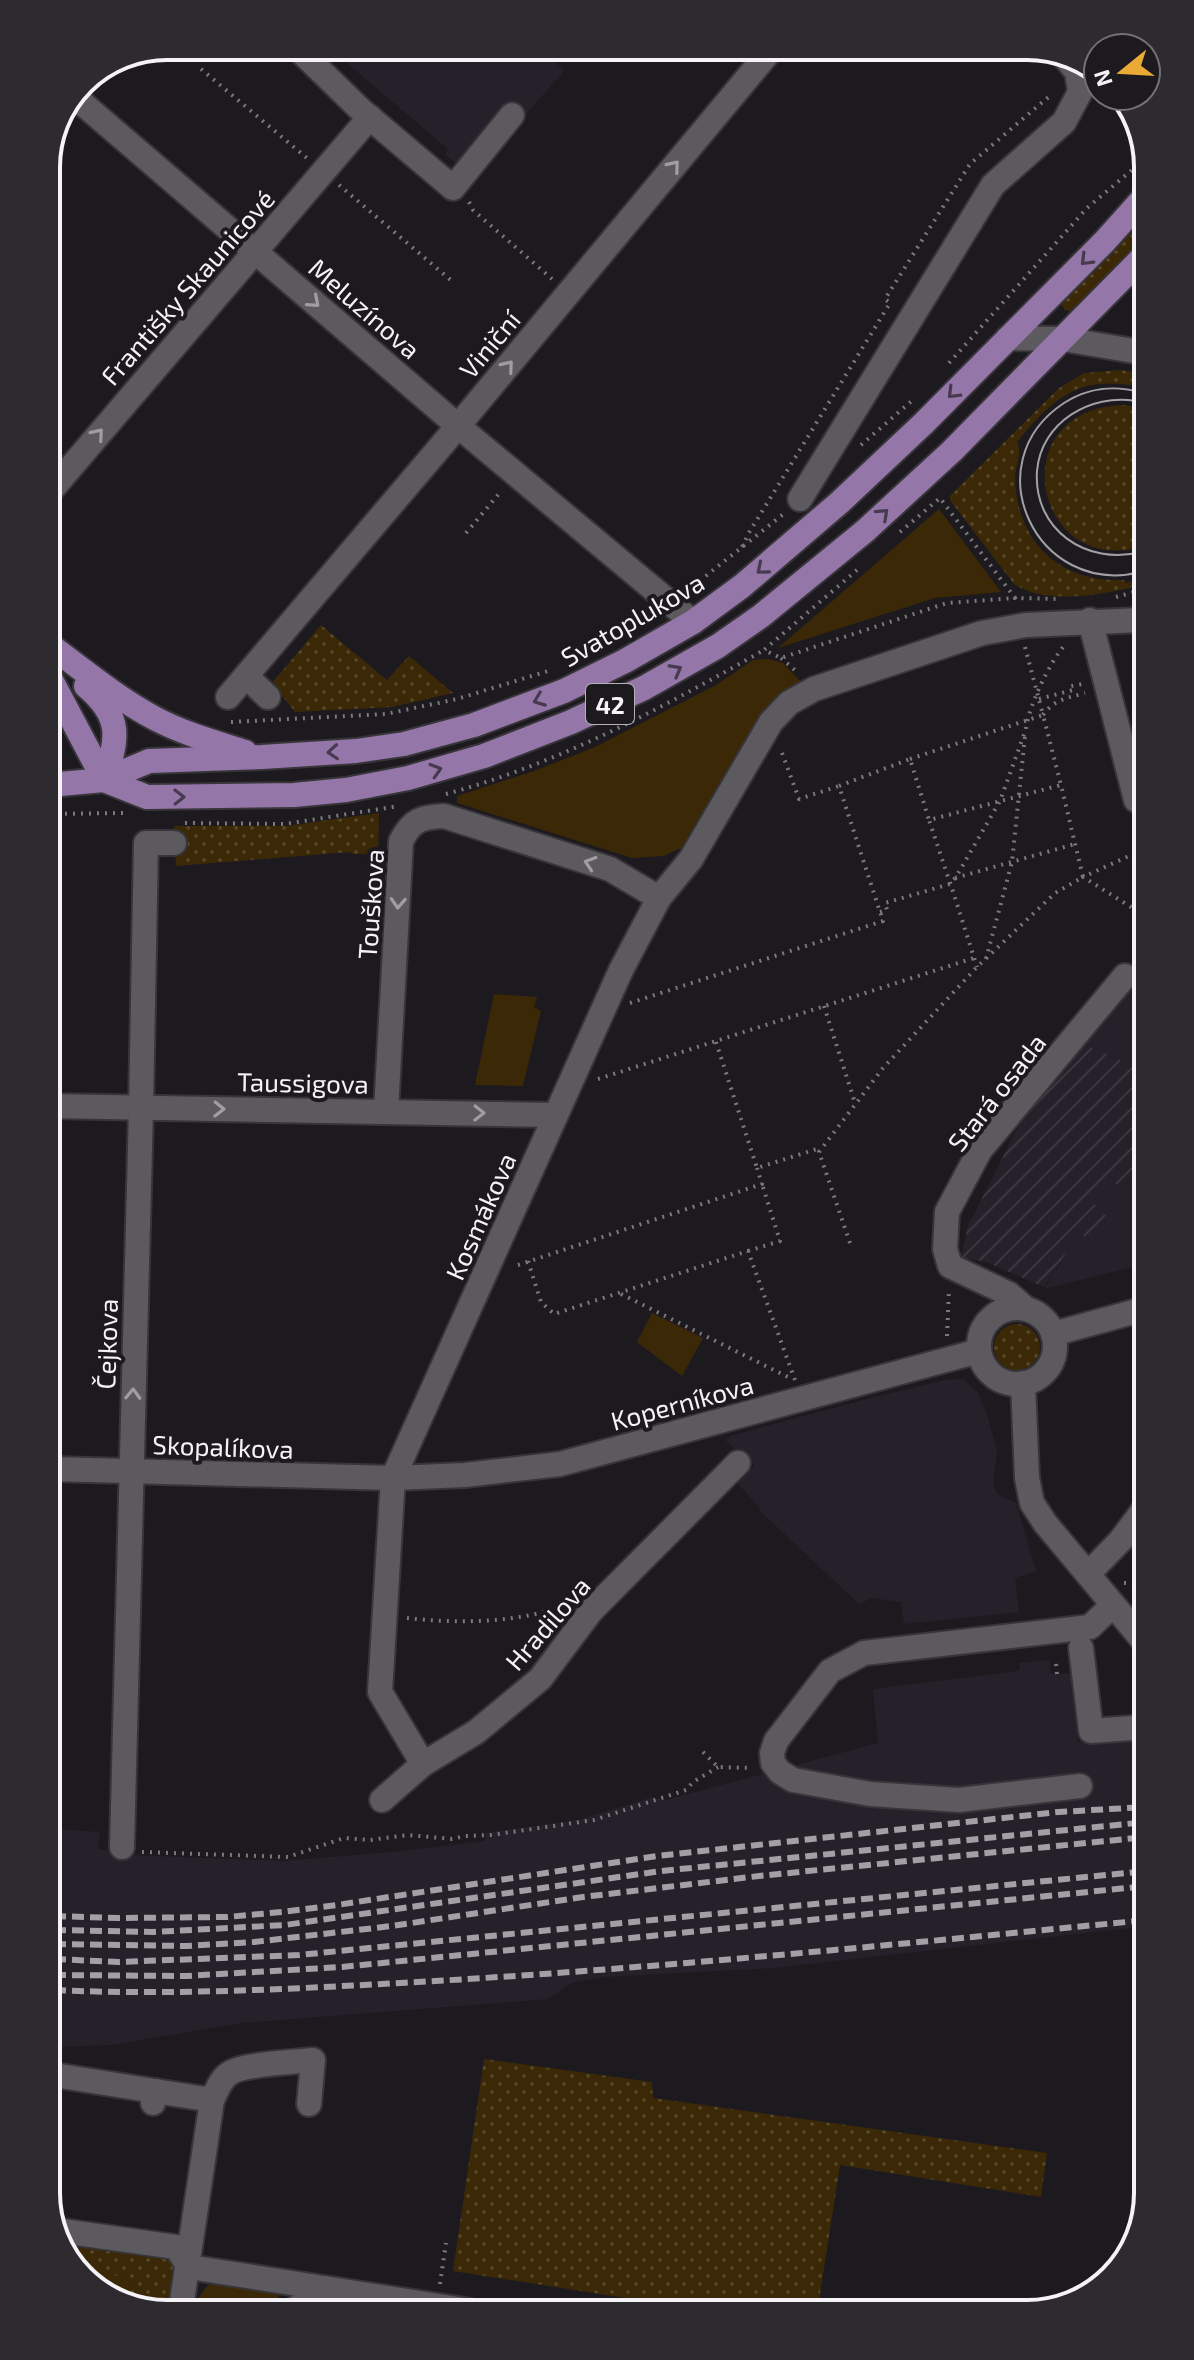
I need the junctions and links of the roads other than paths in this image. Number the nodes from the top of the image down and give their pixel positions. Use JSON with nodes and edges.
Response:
{"nodes":[{"id":1,"x":310,"y":60,"type":"edge"},
{"id":2,"x":762,"y":60,"type":"edge"},
{"id":3,"x":1077,"y":73,"type":"edge"},
{"id":4,"x":82,"y":103,"type":"edge"},
{"id":5,"x":512,"y":115,"type":"dead end"},
{"id":6,"x":370,"y":117,"type":"junction"},
{"id":7,"x":1134,"y":209,"type":"edge"},
{"id":8,"x":255,"y":251,"type":"junction"},
{"id":9,"x":1134,"y":266,"type":"edge"},
{"id":10,"x":1008,"y":338,"type":"junction"},
{"id":11,"x":1063,"y":339,"type":"junction"},
{"id":12,"x":1134,"y":351,"type":"edge"},
{"id":13,"x":458,"y":426,"type":"junction"},
{"id":14,"x":60,"y":480,"type":"edge"},
{"id":15,"x":800,"y":499,"type":"road end"},
{"id":16,"x":1090,"y":620,"type":"junction"},
{"id":17,"x":1134,"y":620,"type":"edge"},
{"id":18,"x":693,"y":622,"type":"junction"},
{"id":19,"x":60,"y":653,"type":"edge"},
{"id":20,"x":60,"y":667,"type":"edge"},
{"id":21,"x":246,"y":676,"type":"junction"},
{"id":22,"x":60,"y":697,"type":"edge"},
{"id":23,"x":228,"y":697,"type":"dead end"},
{"id":24,"x":268,"y":697,"type":"dead end"},
{"id":25,"x":262,"y":757,"type":"junction"},
{"id":26,"x":104,"y":780,"type":"junction"},
{"id":27,"x":60,"y":784,"type":"edge"},
{"id":28,"x":1134,"y":792,"type":"edge"},
{"id":29,"x":175,"y":833,"type":"road end"},
{"id":30,"x":659,"y":898,"type":"junction"},
{"id":31,"x":1125,"y":976,"type":"dead end"},
{"id":32,"x":60,"y":1106,"type":"edge"},
{"id":33,"x":141,"y":1108,"type":"junction"},
{"id":34,"x":386,"y":1111,"type":"junction"},
{"id":35,"x":555,"y":1115,"type":"junction"},
{"id":36,"x":985,"y":1282,"type":"junction"},
{"id":37,"x":1025,"y":1308,"type":"junction"},
{"id":38,"x":1134,"y":1312,"type":"edge"},
{"id":39,"x":989,"y":1319,"type":"junction"},
{"id":40,"x":1053,"y":1334,"type":"junction"},
{"id":41,"x":979,"y":1351,"type":"junction"},
{"id":42,"x":1023,"y":1383,"type":"junction"},
{"id":43,"x":738,"y":1463,"type":"dead end"},
{"id":44,"x":60,"y":1469,"type":"edge"},
{"id":45,"x":131,"y":1471,"type":"junction"},
{"id":46,"x":393,"y":1478,"type":"junction"},
{"id":47,"x":1134,"y":1523,"type":"edge"},
{"id":48,"x":1088,"y":1574,"type":"junction"},
{"id":49,"x":1118,"y":1594,"type":"junction"},
{"id":50,"x":1134,"y":1623,"type":"edge"},
{"id":51,"x":1081,"y":1648,"type":"dead end"},
{"id":52,"x":1134,"y":1728,"type":"edge"},
{"id":53,"x":423,"y":1764,"type":"junction"},
{"id":54,"x":1080,"y":1786,"type":"dead end"},
{"id":55,"x":382,"y":1800,"type":"dead end"},
{"id":56,"x":122,"y":1847,"type":"road end"},
{"id":57,"x":60,"y":2076,"type":"edge"},
{"id":58,"x":212,"y":2100,"type":"junction"},
{"id":59,"x":309,"y":2104,"type":"dead end"},
{"id":60,"x":67,"y":2232,"type":"edge"},
{"id":61,"x":189,"y":2267,"type":"junction"},
{"id":62,"x":324,"y":2288,"type":"junction"},
{"id":63,"x":183,"y":2300,"type":"edge"},
{"id":64,"x":308,"y":2300,"type":"edge"},
{"id":65,"x":414,"y":2300,"type":"edge"}],
"edges":[{"from":1,"to":6,"type":"street"},
{"from":13,"to":2,"type":"street","name":"Viniční","one_way":true},
{"from":3,"to":15,"type":"street"},
{"from":4,"to":8,"type":"street","name":"Meluzínova"},
{"from":5,"to":6,"type":"street"},
{"from":6,"to":8,"type":"street","name":"Františky Skaunicové"},
{"from":7,"to":10,"type":"main road","name":"Svatoplukova","number":"42","one_way":true},
{"from":8,"to":13,"type":"street","name":"Meluzínova","one_way":true},
{"from":14,"to":8,"type":"street","name":"Františky Skaunicové","one_way":true},
{"from":9,"to":11,"type":"main road","name":"Svatoplukova","number":"42"},
{"from":10,"to":11,"type":"street"},
{"from":10,"to":18,"type":"main road","name":"Svatoplukova","number":"42","one_way":true},
{"from":11,"to":12,"type":"street"},
{"from":26,"to":11,"type":"main road","name":"Svatoplukova","number":"42","one_way":true},
{"from":13,"to":18,"type":"street","name":"Meluzínova"},
{"from":13,"to":21,"type":"street","name":"Viniční"},
{"from":16,"to":17,"type":"street"},
{"from":16,"to":28,"type":"street"},
{"from":16,"to":30,"type":"street","name":"Kosmákova"},
{"from":18,"to":25,"type":"main road","name":"Svatoplukova","number":"42","one_way":true},
{"from":19,"to":25,"type":"main road"},
{"from":20,"to":26,"type":"main road"},
{"from":21,"to":23,"type":"street","name":"Viniční"},
{"from":21,"to":24,"type":"street"},
{"from":22,"to":26,"type":"main road"},
{"from":25,"to":26,"type":"main road","name":"Svatoplukova","number":"42"},
{"from":26,"to":27,"type":"main road","name":"Svatoplukova","number":"42"},
{"from":29,"to":33,"type":"street","name":"Čejkova"},
{"from":30,"to":34,"type":"street","name":"Touškova","one_way":true},
{"from":30,"to":35,"type":"street","name":"Kosmákova"},
{"from":31,"to":36,"type":"street","name":"Stará osada"},
{"from":32,"to":33,"type":"street","name":"Taussigova"},
{"from":33,"to":34,"type":"street","name":"Taussigova","one_way":true},
{"from":45,"to":33,"type":"street","name":"Čejkova","one_way":true},
{"from":34,"to":35,"type":"street","name":"Taussigova","one_way":true},
{"from":35,"to":46,"type":"street","name":"Kosmákova"},
{"from":36,"to":37,"type":"street","name":"Stará osada"},
{"from":36,"to":39,"type":"street"},
{"from":37,"to":39,"type":"street"},
{"from":37,"to":40,"type":"street"},
{"from":38,"to":40,"type":"street"},
{"from":39,"to":41,"type":"street"},
{"from":40,"to":42,"type":"street"},
{"from":41,"to":42,"type":"street"},
{"from":41,"to":46,"type":"street","name":"Koperníkova"},
{"from":42,"to":48,"type":"street"},
{"from":43,"to":53,"type":"street","name":"Hradilova"},
{"from":44,"to":45,"type":"street","name":"Skopalíkova"},
{"from":45,"to":46,"type":"street","name":"Skopalíkova"},
{"from":45,"to":56,"type":"street","name":"Čejkova"},
{"from":46,"to":53,"type":"street","name":"Kosmákova"},
{"from":47,"to":48,"type":"street"},
{"from":48,"to":49,"type":"street"},
{"from":49,"to":50,"type":"street"},
{"from":49,"to":54,"type":"street"},
{"from":51,"to":52,"type":"street"},
{"from":53,"to":55,"type":"street","name":"Hradilova"},
{"from":57,"to":58,"type":"street"},
{"from":58,"to":59,"type":"street"},
{"from":58,"to":61,"type":"street"},
{"from":60,"to":61,"type":"street"},
{"from":61,"to":62,"type":"street"},
{"from":61,"to":63,"type":"street"},
{"from":62,"to":64,"type":"street"},
{"from":62,"to":65,"type":"street"}]}
